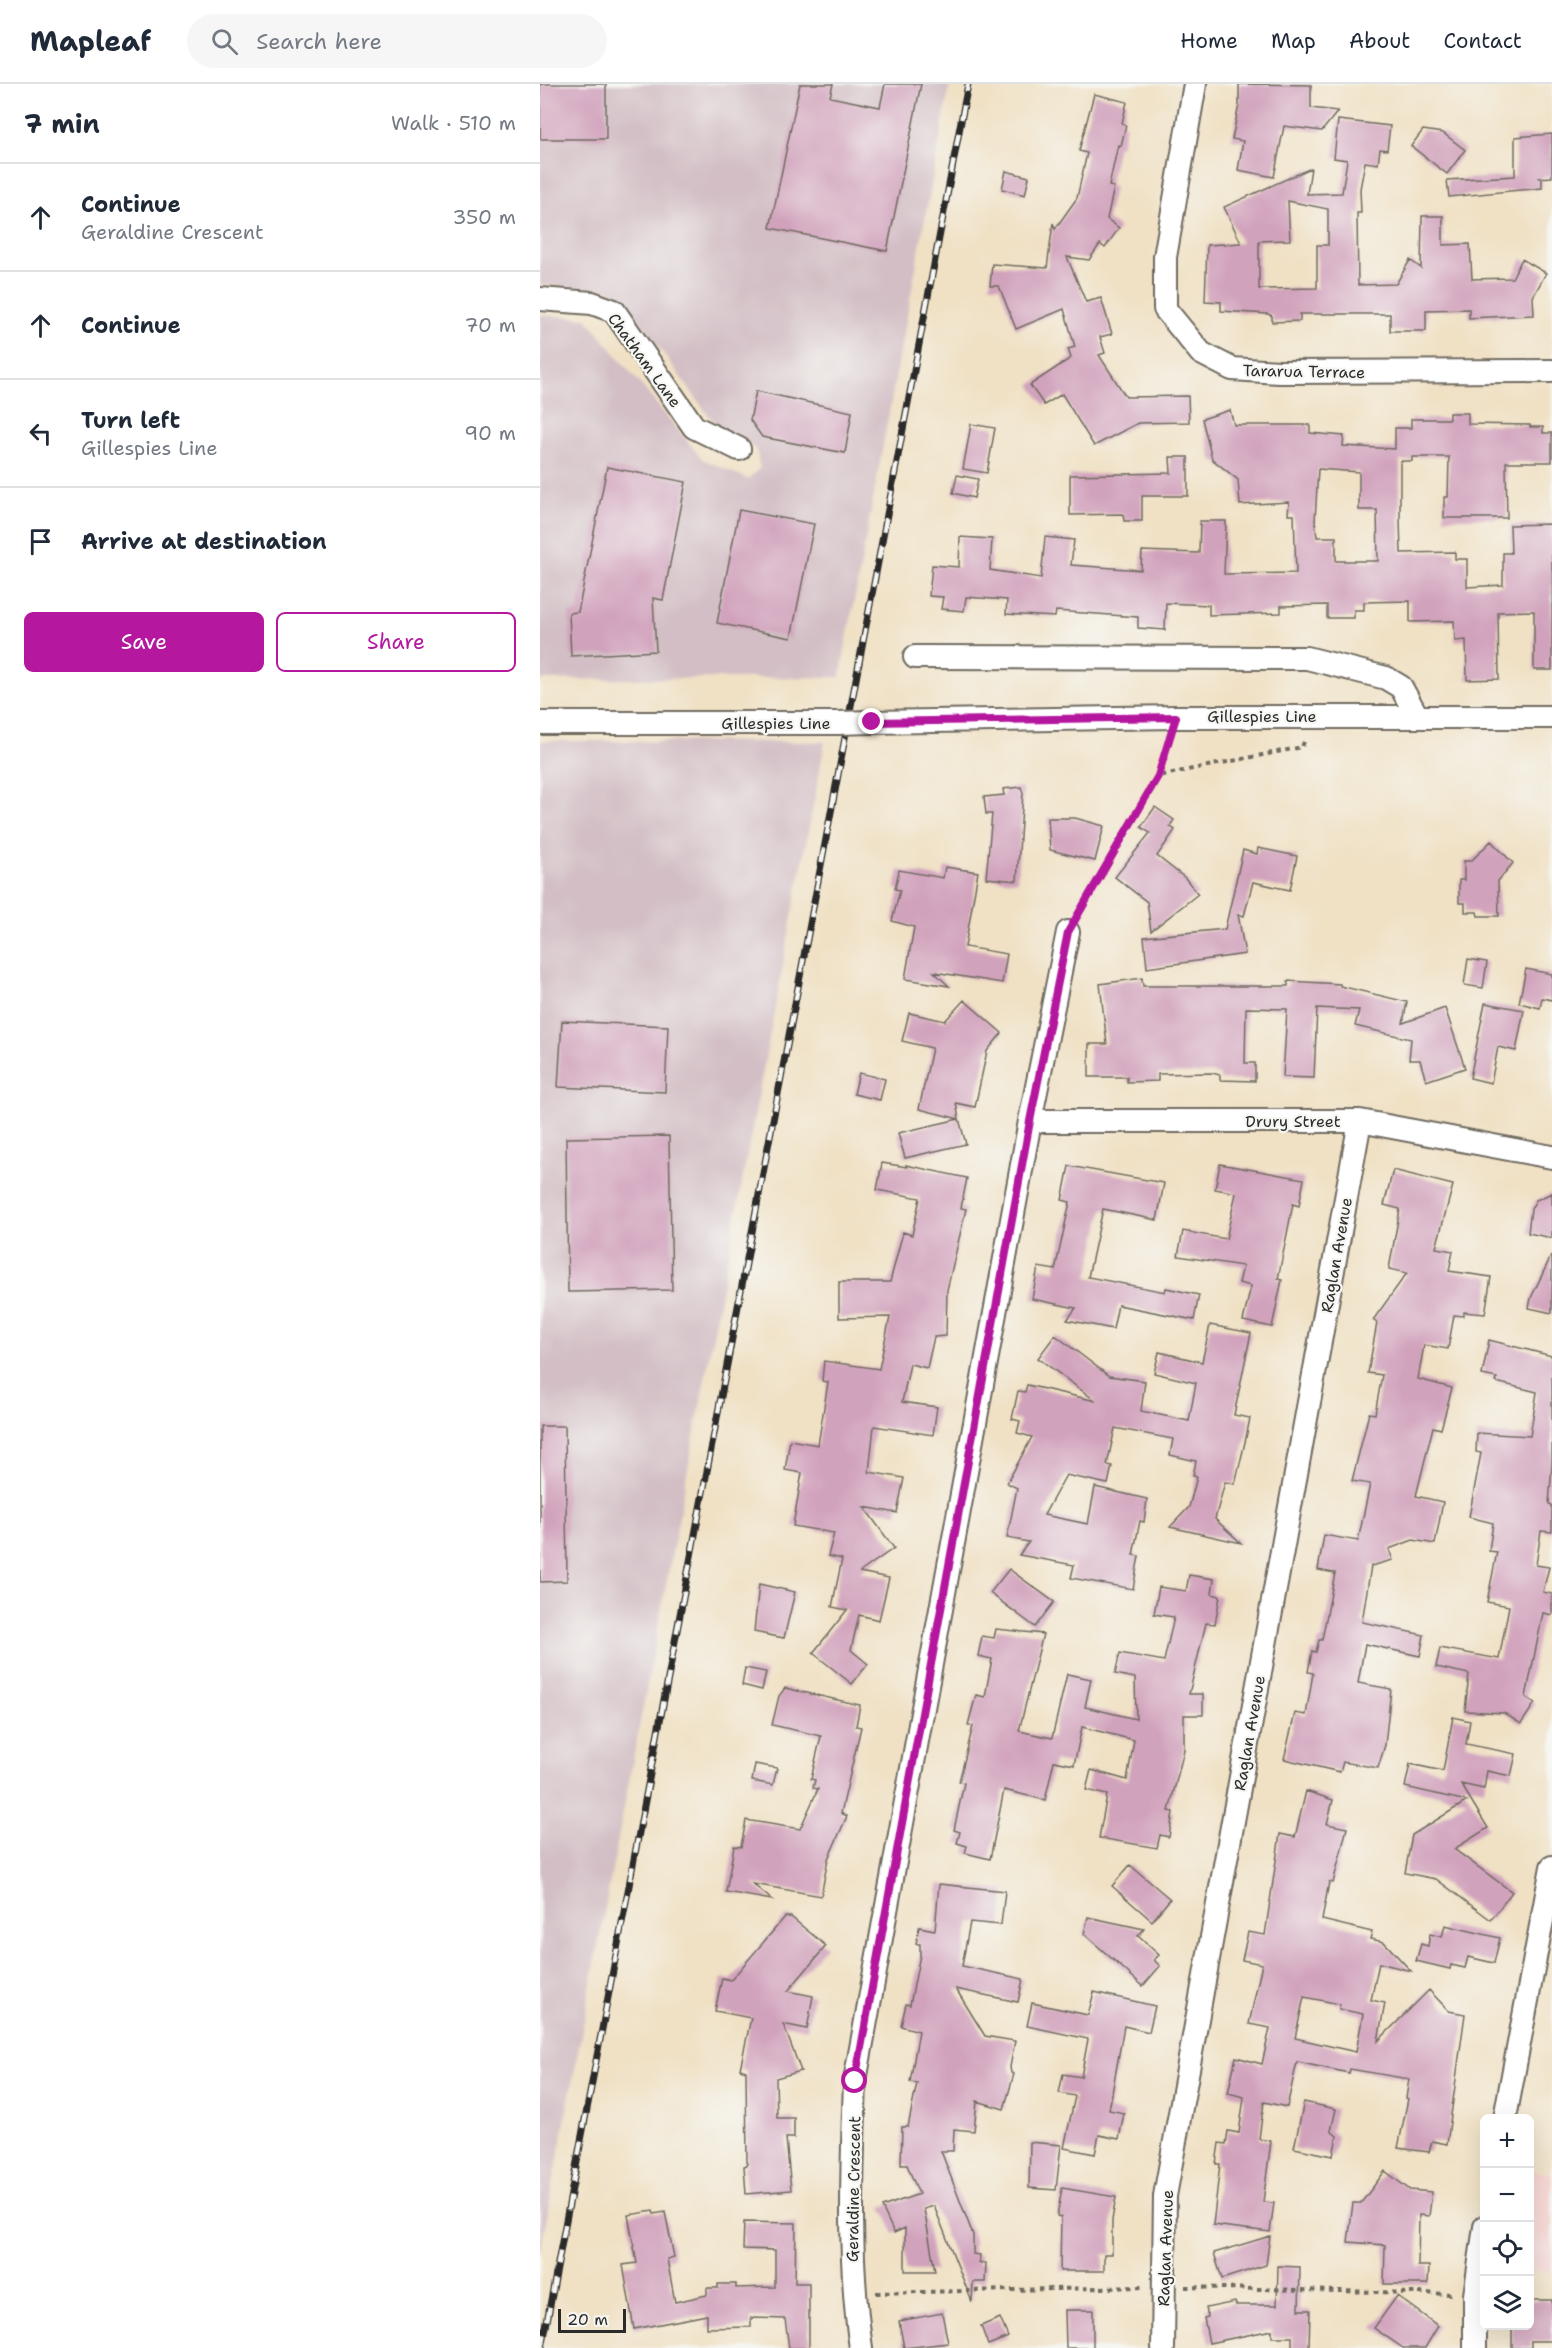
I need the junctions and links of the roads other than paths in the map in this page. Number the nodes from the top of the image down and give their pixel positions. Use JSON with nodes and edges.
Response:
{"nodes":[{"id":1,"x":1195,"y":84,"type":"edge"},
{"id":2,"x":540,"y":299,"type":"edge"},
{"id":3,"x":1552,"y":371,"type":"edge"},
{"id":4,"x":739,"y":449,"type":"dead end"},
{"id":5,"x":915,"y":657,"type":"dead end"},
{"id":6,"x":1417,"y":716,"type":"junction"},
{"id":7,"x":1552,"y":717,"type":"edge"},
{"id":8,"x":540,"y":723,"type":"edge"},
{"id":9,"x":1068,"y":932,"type":"road end"},
{"id":10,"x":1030,"y":1121,"type":"junction"},
{"id":11,"x":1360,"y":1121,"type":"junction"},
{"id":12,"x":1552,"y":1156,"type":"edge"},
{"id":13,"x":1552,"y":1867,"type":"edge"},
{"id":14,"x":1506,"y":2114,"type":"edge"},
{"id":15,"x":1480,"y":2261,"type":"edge"},
{"id":16,"x":861,"y":2348,"type":"edge"},
{"id":17,"x":1163,"y":2348,"type":"edge"},
{"id":18,"x":1475,"y":2348,"type":"edge"}],
"edges":[{"from":1,"to":3,"type":"street","name":"Tararua Terrace"},
{"from":2,"to":4,"type":"street","name":"Chatham Lane"},
{"from":5,"to":6,"type":"street"},
{"from":6,"to":7,"type":"street","name":"Gillespies Line"},
{"from":6,"to":8,"type":"street","name":"Gillespies Line","bridge":true},
{"from":9,"to":10,"type":"street","name":"Geraldine Crescent"},
{"from":10,"to":11,"type":"street","name":"Drury Street"},
{"from":10,"to":16,"type":"street","name":"Geraldine Crescent"},
{"from":11,"to":12,"type":"street","name":"Drury Street"},
{"from":11,"to":17,"type":"street","name":"Raglan Avenue"},
{"from":13,"to":14,"type":"street"},
{"from":15,"to":18,"type":"street"}]}
